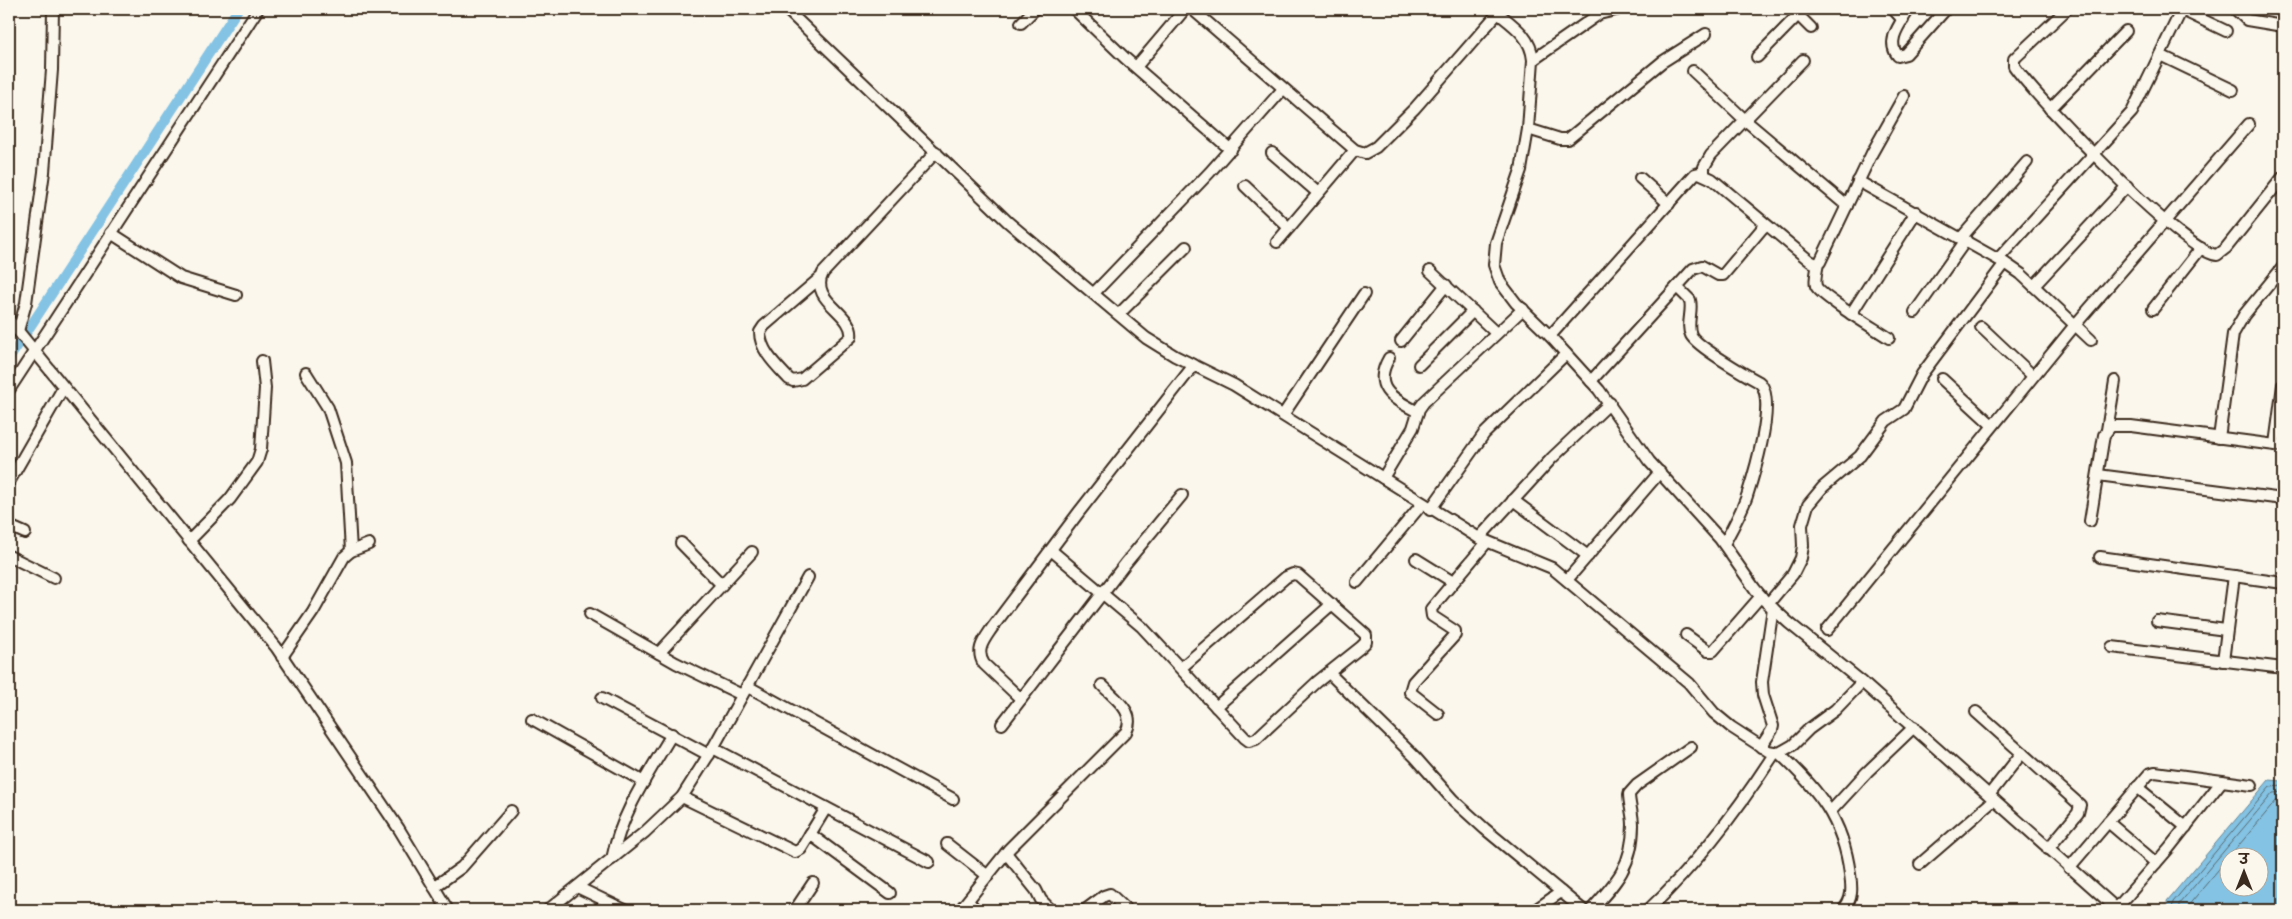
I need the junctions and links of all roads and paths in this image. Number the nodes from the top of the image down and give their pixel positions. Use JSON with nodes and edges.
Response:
{"nodes":[{"id":1,"x":53,"y":9,"type":"edge"},
{"id":2,"x":258,"y":9,"type":"edge"},
{"id":3,"x":786,"y":9,"type":"edge"},
{"id":4,"x":1035,"y":9,"type":"edge"},
{"id":5,"x":1074,"y":9,"type":"edge"},
{"id":6,"x":1185,"y":9,"type":"edge"},
{"id":7,"x":1192,"y":9,"type":"edge"},
{"id":8,"x":1620,"y":9,"type":"edge"},
{"id":9,"x":1893,"y":9,"type":"edge"},
{"id":10,"x":1909,"y":9,"type":"edge"},
{"id":11,"x":1946,"y":9,"type":"edge"},
{"id":12,"x":2067,"y":9,"type":"edge"},
{"id":13,"x":2235,"y":9,"type":"edge"},
{"id":14,"x":2182,"y":10,"type":"edge"},
{"id":15,"x":1496,"y":11,"type":"edge"},
{"id":16,"x":1796,"y":12,"type":"edge"},
{"id":17,"x":1903,"y":20,"type":"junction"},
{"id":18,"x":1021,"y":23,"type":"dead end"},
{"id":19,"x":2283,"y":26,"type":"edge"},
{"id":20,"x":1811,"y":28,"type":"dead end"},
{"id":21,"x":2126,"y":31,"type":"dead end"},
{"id":22,"x":2226,"y":31,"type":"dead end"},
{"id":23,"x":1706,"y":34,"type":"dead end"},
{"id":24,"x":2160,"y":55,"type":"junction"},
{"id":25,"x":1757,"y":57,"type":"dead end"},
{"id":26,"x":1533,"y":60,"type":"junction"},
{"id":27,"x":1803,"y":60,"type":"dead end"},
{"id":28,"x":1136,"y":67,"type":"junction"},
{"id":29,"x":1693,"y":71,"type":"dead end"},
{"id":30,"x":1283,"y":89,"type":"junction"},
{"id":31,"x":2233,"y":90,"type":"dead end"},
{"id":32,"x":1904,"y":96,"type":"dead end"},
{"id":33,"x":2050,"y":109,"type":"junction"},
{"id":34,"x":1745,"y":120,"type":"junction"},
{"id":35,"x":2249,"y":124,"type":"dead end"},
{"id":36,"x":1528,"y":129,"type":"junction"},
{"id":37,"x":1231,"y":150,"type":"junction"},
{"id":38,"x":1355,"y":150,"type":"junction"},
{"id":39,"x":936,"y":152,"type":"junction"},
{"id":40,"x":1272,"y":153,"type":"dead end"},
{"id":41,"x":2094,"y":156,"type":"junction"},
{"id":42,"x":2027,"y":162,"type":"dead end"},
{"id":43,"x":1704,"y":174,"type":"junction"},
{"id":44,"x":2283,"y":177,"type":"edge"},
{"id":45,"x":1640,"y":178,"type":"dead end"},
{"id":46,"x":1858,"y":181,"type":"junction"},
{"id":47,"x":1245,"y":186,"type":"dead end"},
{"id":48,"x":2128,"y":186,"type":"junction"},
{"id":49,"x":1318,"y":193,"type":"junction"},
{"id":50,"x":1669,"y":204,"type":"junction"},
{"id":51,"x":1846,"y":206,"type":"junction"},
{"id":52,"x":1916,"y":212,"type":"junction"},
{"id":53,"x":2165,"y":220,"type":"junction"},
{"id":54,"x":1765,"y":225,"type":"junction"},
{"id":55,"x":1289,"y":228,"type":"junction"},
{"id":56,"x":112,"y":233,"type":"junction"},
{"id":57,"x":1964,"y":239,"type":"junction"},
{"id":58,"x":1277,"y":242,"type":"dead end"},
{"id":59,"x":1186,"y":247,"type":"dead end"},
{"id":60,"x":2201,"y":248,"type":"junction"},
{"id":61,"x":2002,"y":261,"type":"junction"},
{"id":62,"x":1818,"y":263,"type":"junction"},
{"id":63,"x":2283,"y":267,"type":"edge"},
{"id":64,"x":1430,"y":271,"type":"dead end"},
{"id":65,"x":820,"y":278,"type":"junction"},
{"id":66,"x":1446,"y":285,"type":"junction"},
{"id":67,"x":2034,"y":286,"type":"junction"},
{"id":68,"x":1677,"y":287,"type":"junction"},
{"id":69,"x":1094,"y":293,"type":"junction"},
{"id":70,"x":1364,"y":294,"type":"dead end"},
{"id":71,"x":236,"y":295,"type":"dead end"},
{"id":72,"x":2153,"y":309,"type":"dead end"},
{"id":73,"x":1473,"y":311,"type":"junction"},
{"id":74,"x":1915,"y":312,"type":"dead end"},
{"id":75,"x":1518,"y":313,"type":"junction"},
{"id":76,"x":1119,"y":314,"type":"junction"},
{"id":77,"x":1851,"y":314,"type":"junction"},
{"id":78,"x":9,"y":320,"type":"edge"},
{"id":79,"x":2075,"y":325,"type":"junction"},
{"id":80,"x":1980,"y":327,"type":"dead end"},
{"id":81,"x":19,"y":332,"type":"junction"},
{"id":82,"x":1496,"y":333,"type":"junction"},
{"id":83,"x":1550,"y":336,"type":"junction"},
{"id":84,"x":1889,"y":338,"type":"dead end"},
{"id":85,"x":2091,"y":340,"type":"dead end"},
{"id":86,"x":1400,"y":342,"type":"dead end"},
{"id":87,"x":32,"y":349,"type":"junction"},
{"id":88,"x":1566,"y":354,"type":"junction"},
{"id":89,"x":1389,"y":358,"type":"dead end"},
{"id":90,"x":262,"y":361,"type":"dead end"},
{"id":91,"x":1194,"y":365,"type":"junction"},
{"id":92,"x":1419,"y":365,"type":"dead end"},
{"id":93,"x":306,"y":373,"type":"dead end"},
{"id":94,"x":2033,"y":376,"type":"junction"},
{"id":95,"x":1942,"y":379,"type":"dead end"},
{"id":96,"x":1591,"y":381,"type":"junction"},
{"id":97,"x":2115,"y":381,"type":"dead end"},
{"id":98,"x":2283,"y":385,"type":"edge"},
{"id":99,"x":63,"y":388,"type":"junction"},
{"id":100,"x":9,"y":390,"type":"edge"},
{"id":101,"x":1610,"y":403,"type":"junction"},
{"id":102,"x":1418,"y":412,"type":"junction"},
{"id":103,"x":1283,"y":415,"type":"junction"},
{"id":104,"x":1992,"y":425,"type":"junction"},
{"id":105,"x":2107,"y":430,"type":"junction"},
{"id":106,"x":2219,"y":438,"type":"junction"},
{"id":107,"x":2279,"y":445,"type":"edge"},
{"id":108,"x":1660,"y":472,"type":"junction"},
{"id":109,"x":2098,"y":475,"type":"junction"},
{"id":110,"x":1383,"y":478,"type":"junction"},
{"id":111,"x":9,"y":482,"type":"edge"},
{"id":112,"x":1182,"y":495,"type":"dead end"},
{"id":113,"x":1513,"y":500,"type":"junction"},
{"id":114,"x":2283,"y":500,"type":"edge"},
{"id":115,"x":1426,"y":507,"type":"junction"},
{"id":116,"x":2090,"y":521,"type":"dead end"},
{"id":117,"x":9,"y":526,"type":"edge"},
{"id":118,"x":25,"y":533,"type":"dead end"},
{"id":119,"x":1483,"y":540,"type":"junction"},
{"id":120,"x":188,"y":541,"type":"junction"},
{"id":121,"x":681,"y":543,"type":"dead end"},
{"id":122,"x":370,"y":544,"type":"dead end"},
{"id":123,"x":1724,"y":544,"type":"junction"},
{"id":124,"x":1051,"y":550,"type":"junction"},
{"id":125,"x":351,"y":551,"type":"junction"},
{"id":126,"x":752,"y":552,"type":"dead end"},
{"id":127,"x":9,"y":556,"type":"edge"},
{"id":128,"x":1588,"y":556,"type":"junction"},
{"id":129,"x":2100,"y":557,"type":"dead end"},
{"id":130,"x":1416,"y":559,"type":"dead end"},
{"id":131,"x":2234,"y":576,"type":"junction"},
{"id":132,"x":808,"y":577,"type":"dead end"},
{"id":133,"x":54,"y":578,"type":"dead end"},
{"id":134,"x":1567,"y":580,"type":"junction"},
{"id":135,"x":1357,"y":582,"type":"dead end"},
{"id":136,"x":1453,"y":582,"type":"junction"},
{"id":137,"x":2283,"y":583,"type":"edge"},
{"id":138,"x":722,"y":585,"type":"junction"},
{"id":139,"x":1103,"y":593,"type":"junction"},
{"id":140,"x":1761,"y":596,"type":"junction"},
{"id":141,"x":1332,"y":604,"type":"junction"},
{"id":142,"x":1771,"y":606,"type":"junction"},
{"id":143,"x":590,"y":614,"type":"dead end"},
{"id":144,"x":2157,"y":621,"type":"dead end"},
{"id":145,"x":1828,"y":630,"type":"dead end"},
{"id":146,"x":2226,"y":630,"type":"junction"},
{"id":147,"x":1686,"y":635,"type":"dead end"},
{"id":148,"x":2112,"y":647,"type":"dead end"},
{"id":149,"x":659,"y":654,"type":"junction"},
{"id":150,"x":282,"y":657,"type":"junction"},
{"id":151,"x":2223,"y":661,"type":"junction"},
{"id":152,"x":1180,"y":668,"type":"junction"},
{"id":153,"x":2283,"y":668,"type":"edge"},
{"id":154,"x":1329,"y":673,"type":"junction"},
{"id":155,"x":1862,"y":682,"type":"junction"},
{"id":156,"x":1102,"y":685,"type":"dead end"},
{"id":157,"x":747,"y":686,"type":"junction"},
{"id":158,"x":742,"y":695,"type":"junction"},
{"id":159,"x":602,"y":698,"type":"dead end"},
{"id":160,"x":1021,"y":699,"type":"junction"},
{"id":161,"x":1216,"y":707,"type":"junction"},
{"id":162,"x":1976,"y":712,"type":"dead end"},
{"id":163,"x":1438,"y":714,"type":"dead end"},
{"id":164,"x":532,"y":719,"type":"dead end"},
{"id":165,"x":1002,"y":724,"type":"dead end"},
{"id":166,"x":1914,"y":728,"type":"junction"},
{"id":167,"x":672,"y":734,"type":"junction"},
{"id":168,"x":1691,"y":747,"type":"dead end"},
{"id":169,"x":1761,"y":747,"type":"junction"},
{"id":170,"x":711,"y":752,"type":"junction"},
{"id":171,"x":1776,"y":754,"type":"junction"},
{"id":172,"x":2022,"y":754,"type":"junction"},
{"id":173,"x":2222,"y":781,"type":"junction"},
{"id":174,"x":644,"y":782,"type":"junction"},
{"id":175,"x":2252,"y":785,"type":"dead end"},
{"id":176,"x":2137,"y":787,"type":"junction"},
{"id":177,"x":682,"y":797,"type":"junction"},
{"id":178,"x":1992,"y":797,"type":"junction"},
{"id":179,"x":953,"y":799,"type":"dead end"},
{"id":180,"x":826,"y":808,"type":"junction"},
{"id":181,"x":511,"y":811,"type":"dead end"},
{"id":182,"x":1831,"y":811,"type":"junction"},
{"id":183,"x":2108,"y":822,"type":"junction"},
{"id":184,"x":2186,"y":827,"type":"junction"},
{"id":185,"x":810,"y":834,"type":"junction"},
{"id":186,"x":947,"y":844,"type":"dead end"},
{"id":187,"x":2048,"y":849,"type":"junction"},
{"id":188,"x":1006,"y":853,"type":"junction"},
{"id":189,"x":612,"y":859,"type":"junction"},
{"id":190,"x":929,"y":862,"type":"dead end"},
{"id":191,"x":2156,"y":863,"type":"junction"},
{"id":192,"x":1920,"y":864,"type":"dead end"},
{"id":193,"x":2069,"y":868,"type":"junction"},
{"id":194,"x":988,"y":876,"type":"junction"},
{"id":195,"x":813,"y":883,"type":"dead end"},
{"id":196,"x":434,"y":887,"type":"junction"},
{"id":197,"x":577,"y":887,"type":"junction"},
{"id":198,"x":1561,"y":892,"type":"junction"},
{"id":199,"x":890,"y":893,"type":"dead end"},
{"id":200,"x":968,"y":901,"type":"junction"},
{"id":201,"x":448,"y":910,"type":"edge"},
{"id":202,"x":548,"y":910,"type":"edge"},
{"id":203,"x":625,"y":910,"type":"edge"},
{"id":204,"x":795,"y":910,"type":"edge"},
{"id":205,"x":960,"y":910,"type":"edge"},
{"id":206,"x":976,"y":910,"type":"edge"},
{"id":207,"x":1051,"y":910,"type":"edge"},
{"id":208,"x":1085,"y":910,"type":"edge"},
{"id":209,"x":1127,"y":910,"type":"edge"},
{"id":210,"x":1535,"y":910,"type":"edge"},
{"id":211,"x":1583,"y":910,"type":"edge"},
{"id":212,"x":1591,"y":910,"type":"edge"},
{"id":213,"x":1648,"y":910,"type":"edge"},
{"id":214,"x":1843,"y":910,"type":"edge"},
{"id":215,"x":2117,"y":910,"type":"edge"}],
"edges":[{"from":1,"to":81,"type":"street"},
{"from":2,"to":56,"type":"street"},
{"from":3,"to":39,"type":"street"},
{"from":4,"to":18,"type":"street"},
{"from":5,"to":28,"type":"street"},
{"from":6,"to":28,"type":"street"},
{"from":7,"to":30,"type":"street"},
{"from":8,"to":26,"type":"street"},
{"from":9,"to":17,"type":"street"},
{"from":10,"to":17,"type":"street"},
{"from":11,"to":17,"type":"street"},
{"from":12,"to":33,"type":"street"},
{"from":13,"to":19,"type":"street"},
{"from":14,"to":22,"type":"street"},
{"from":14,"to":24,"type":"street"},
{"from":15,"to":26,"type":"street"},
{"from":15,"to":38,"type":"street"},
{"from":16,"to":20,"type":"street"},
{"from":16,"to":25,"type":"street"},
{"from":21,"to":33,"type":"street"},
{"from":23,"to":36,"type":"street"},
{"from":24,"to":31,"type":"street"},
{"from":24,"to":41,"type":"street"},
{"from":26,"to":36,"type":"street"},
{"from":27,"to":34,"type":"street"},
{"from":28,"to":37,"type":"street"},
{"from":29,"to":34,"type":"street"},
{"from":30,"to":37,"type":"street"},
{"from":30,"to":38,"type":"street"},
{"from":32,"to":46,"type":"street"},
{"from":33,"to":41,"type":"street"},
{"from":34,"to":43,"type":"street"},
{"from":34,"to":51,"type":"street"},
{"from":35,"to":53,"type":"street"},
{"from":36,"to":75,"type":"street"},
{"from":37,"to":69,"type":"street"},
{"from":38,"to":49,"type":"street"},
{"from":39,"to":65,"type":"street"},
{"from":39,"to":69,"type":"street"},
{"from":40,"to":49,"type":"street"},
{"from":41,"to":48,"type":"street"},
{"from":41,"to":61,"type":"street"},
{"from":42,"to":57,"type":"street"},
{"from":43,"to":50,"type":"street"},
{"from":43,"to":54,"type":"street"},
{"from":44,"to":60,"type":"street"},
{"from":45,"to":50,"type":"street"},
{"from":46,"to":51,"type":"street"},
{"from":46,"to":52,"type":"street"},
{"from":47,"to":55,"type":"street"},
{"from":48,"to":53,"type":"street"},
{"from":48,"to":67,"type":"street"},
{"from":49,"to":55,"type":"street"},
{"from":50,"to":83,"type":"street"},
{"from":51,"to":62,"type":"street"},
{"from":52,"to":57,"type":"street"},
{"from":52,"to":77,"type":"street"},
{"from":53,"to":60,"type":"street"},
{"from":53,"to":79,"type":"street"},
{"from":54,"to":62,"type":"street"},
{"from":54,"to":68,"type":"street"},
{"from":55,"to":58,"type":"street"},
{"from":56,"to":71,"type":"street"},
{"from":56,"to":87,"type":"street"},
{"from":57,"to":61,"type":"street"},
{"from":57,"to":74,"type":"street"},
{"from":59,"to":76,"type":"street"},
{"from":60,"to":72,"type":"street"},
{"from":61,"to":67,"type":"street"},
{"from":61,"to":142,"type":"street"},
{"from":62,"to":77,"type":"street"},
{"from":63,"to":106,"type":"street"},
{"from":64,"to":66,"type":"street"},
{"from":65,"to":65,"type":"street"},
{"from":66,"to":73,"type":"street"},
{"from":66,"to":86,"type":"street"},
{"from":67,"to":79,"type":"street"},
{"from":68,"to":96,"type":"street"},
{"from":68,"to":123,"type":"street"},
{"from":69,"to":76,"type":"street"},
{"from":70,"to":103,"type":"street"},
{"from":73,"to":82,"type":"street"},
{"from":73,"to":92,"type":"street"},
{"from":75,"to":82,"type":"street"},
{"from":75,"to":83,"type":"street"},
{"from":76,"to":91,"type":"street"},
{"from":77,"to":84,"type":"street"},
{"from":78,"to":81,"type":"street"},
{"from":79,"to":85,"type":"street"},
{"from":79,"to":94,"type":"street"},
{"from":80,"to":94,"type":"street"},
{"from":81,"to":87,"type":"street"},
{"from":82,"to":102,"type":"street"},
{"from":83,"to":88,"type":"street"},
{"from":87,"to":99,"type":"street"},
{"from":87,"to":100,"type":"street"},
{"from":88,"to":96,"type":"street"},
{"from":88,"to":115,"type":"street"},
{"from":89,"to":102,"type":"street"},
{"from":90,"to":120,"type":"street"},
{"from":91,"to":103,"type":"street"},
{"from":91,"to":124,"type":"street"},
{"from":93,"to":125,"type":"street"},
{"from":94,"to":104,"type":"street"},
{"from":95,"to":104,"type":"street"},
{"from":96,"to":101,"type":"street"},
{"from":97,"to":105,"type":"street"},
{"from":98,"to":107,"type":"street"},
{"from":99,"to":111,"type":"street"},
{"from":99,"to":120,"type":"street"},
{"from":101,"to":108,"type":"street"},
{"from":101,"to":113,"type":"street"},
{"from":102,"to":110,"type":"street"},
{"from":103,"to":110,"type":"street"},
{"from":104,"to":145,"type":"street"},
{"from":105,"to":106,"type":"street"},
{"from":105,"to":109,"type":"street"},
{"from":106,"to":107,"type":"street"},
{"from":108,"to":123,"type":"street"},
{"from":108,"to":128,"type":"street"},
{"from":109,"to":114,"type":"street"},
{"from":109,"to":116,"type":"street"},
{"from":110,"to":115,"type":"street"},
{"from":112,"to":139,"type":"street"},
{"from":113,"to":119,"type":"street"},
{"from":113,"to":128,"type":"street"},
{"from":115,"to":119,"type":"street"},
{"from":115,"to":135,"type":"street"},
{"from":117,"to":118,"type":"street"},
{"from":119,"to":134,"type":"street"},
{"from":119,"to":136,"type":"street"},
{"from":120,"to":150,"type":"street"},
{"from":121,"to":138,"type":"street"},
{"from":122,"to":125,"type":"street"},
{"from":123,"to":140,"type":"street"},
{"from":124,"to":139,"type":"street"},
{"from":124,"to":160,"type":"street"},
{"from":125,"to":150,"type":"street"},
{"from":126,"to":138,"type":"street"},
{"from":127,"to":133,"type":"street"},
{"from":128,"to":134,"type":"street"},
{"from":129,"to":131,"type":"street"},
{"from":130,"to":136,"type":"street"},
{"from":131,"to":137,"type":"street"},
{"from":131,"to":146,"type":"street"},
{"from":132,"to":157,"type":"street"},
{"from":134,"to":169,"type":"street"},
{"from":136,"to":163,"type":"street"},
{"from":138,"to":149,"type":"street"},
{"from":139,"to":152,"type":"street"},
{"from":139,"to":160,"type":"street"},
{"from":140,"to":142,"type":"street"},
{"from":140,"to":147,"type":"street"},
{"from":141,"to":152,"type":"street"},
{"from":141,"to":154,"type":"street"},
{"from":141,"to":161,"type":"street"},
{"from":142,"to":155,"type":"street"},
{"from":142,"to":169,"type":"street"},
{"from":143,"to":149,"type":"street"},
{"from":144,"to":146,"type":"street"},
{"from":146,"to":151,"type":"street"},
{"from":148,"to":151,"type":"street"},
{"from":149,"to":158,"type":"street"},
{"from":150,"to":196,"type":"street"},
{"from":151,"to":153,"type":"street"},
{"from":152,"to":161,"type":"street"},
{"from":154,"to":161,"type":"street"},
{"from":154,"to":198,"type":"street"},
{"from":155,"to":166,"type":"street"},
{"from":155,"to":171,"type":"street"},
{"from":156,"to":188,"type":"street"},
{"from":157,"to":158,"type":"street"},
{"from":157,"to":179,"type":"street"},
{"from":158,"to":170,"type":"street"},
{"from":159,"to":167,"type":"street"},
{"from":160,"to":165,"type":"street"},
{"from":162,"to":172,"type":"street"},
{"from":164,"to":174,"type":"street"},
{"from":166,"to":178,"type":"street"},
{"from":166,"to":182,"type":"street"},
{"from":167,"to":170,"type":"street"},
{"from":167,"to":174,"type":"street"},
{"from":168,"to":212,"type":"street"},
{"from":169,"to":171,"type":"street"},
{"from":170,"to":177,"type":"street"},
{"from":170,"to":180,"type":"street"},
{"from":171,"to":182,"type":"street"},
{"from":171,"to":213,"type":"street"},
{"from":172,"to":178,"type":"street"},
{"from":172,"to":187,"type":"street"},
{"from":173,"to":175,"type":"street"},
{"from":173,"to":176,"type":"street"},
{"from":173,"to":184,"type":"street"},
{"from":174,"to":189,"type":"street"},
{"from":176,"to":183,"type":"street"},
{"from":176,"to":184,"type":"street"},
{"from":177,"to":185,"type":"street"},
{"from":177,"to":189,"type":"street"},
{"from":178,"to":187,"type":"street"},
{"from":178,"to":192,"type":"street"},
{"from":180,"to":185,"type":"street"},
{"from":180,"to":190,"type":"street"},
{"from":181,"to":196,"type":"street"},
{"from":182,"to":214,"type":"street"},
{"from":183,"to":191,"type":"street"},
{"from":183,"to":193,"type":"street"},
{"from":184,"to":191,"type":"street"},
{"from":185,"to":199,"type":"street"},
{"from":186,"to":194,"type":"street"},
{"from":187,"to":193,"type":"street"},
{"from":188,"to":194,"type":"street"},
{"from":188,"to":207,"type":"street"},
{"from":189,"to":197,"type":"street"},
{"from":191,"to":215,"type":"street"},
{"from":193,"to":215,"type":"street"},
{"from":194,"to":200,"type":"street"},
{"from":195,"to":204,"type":"street"},
{"from":196,"to":201,"type":"street"},
{"from":197,"to":202,"type":"street"},
{"from":197,"to":203,"type":"street"},
{"from":198,"to":210,"type":"street"},
{"from":198,"to":211,"type":"street"},
{"from":200,"to":205,"type":"street"},
{"from":200,"to":206,"type":"street"},
{"from":208,"to":209,"type":"street"}]}
